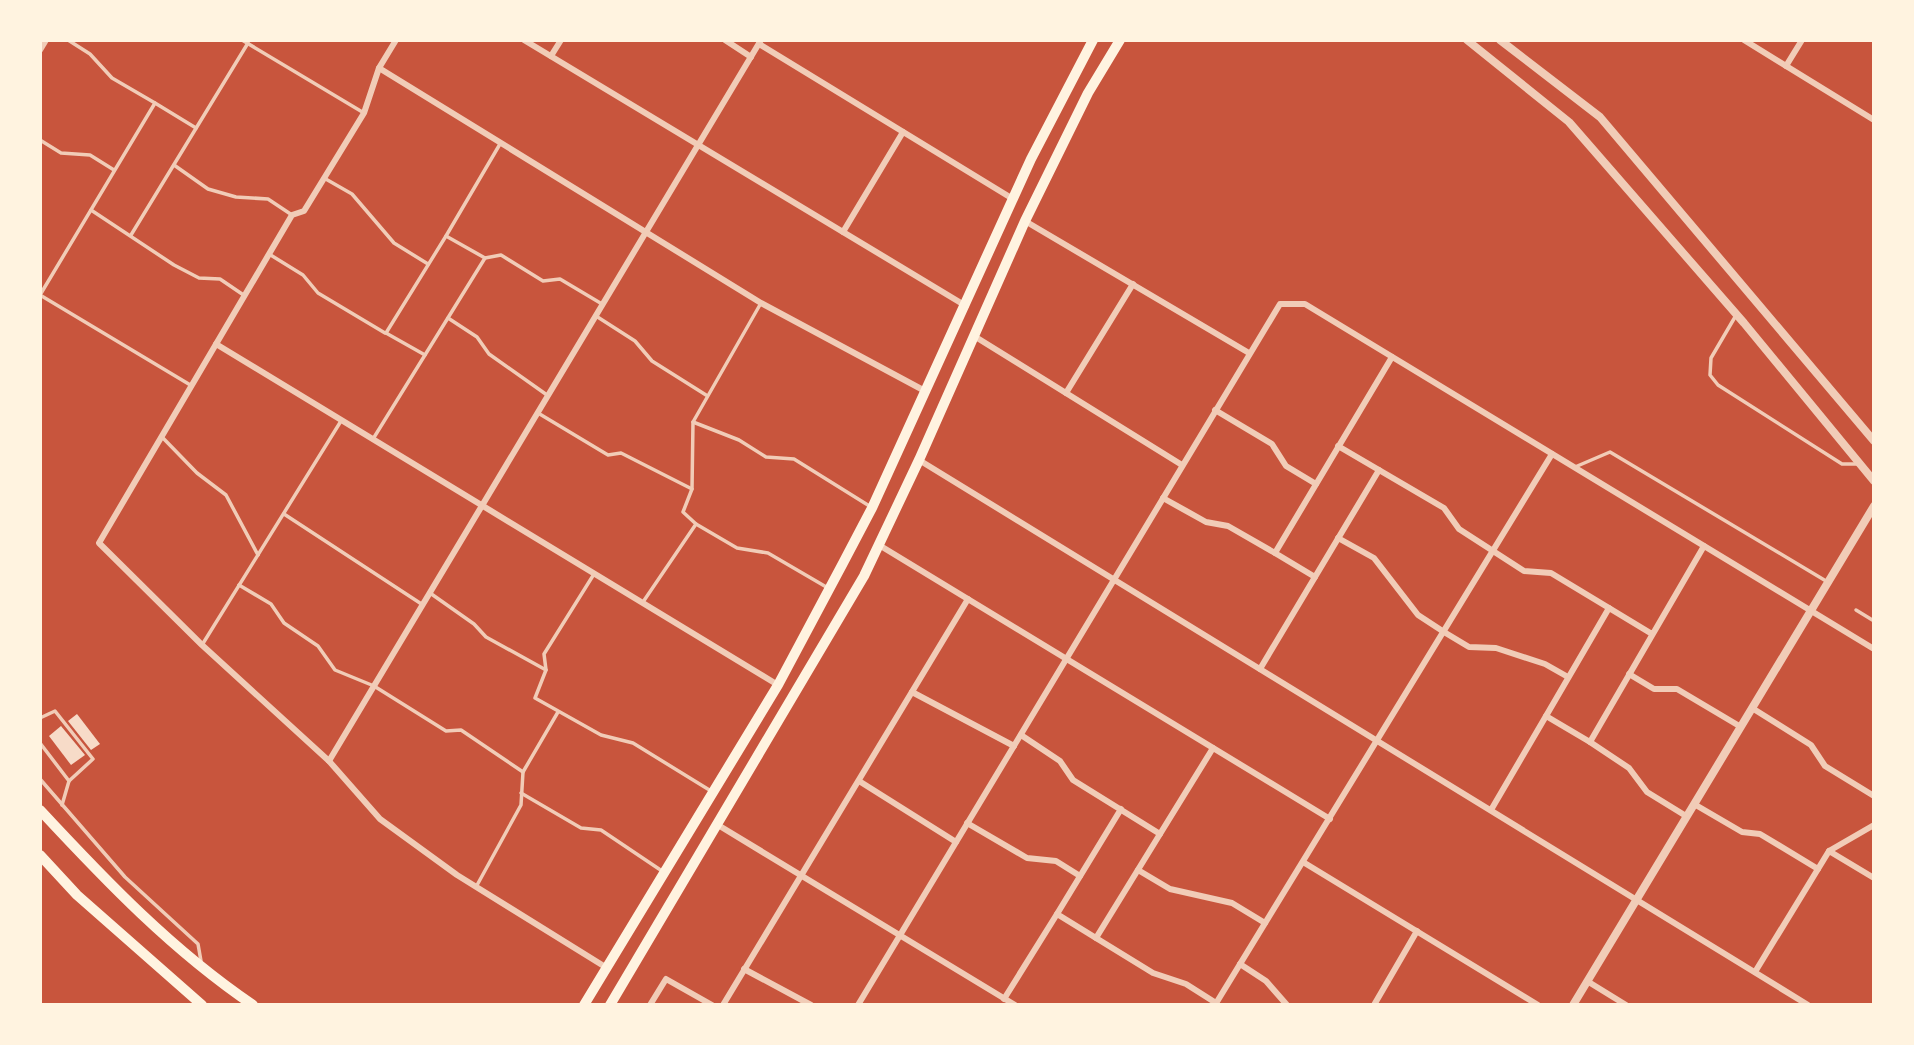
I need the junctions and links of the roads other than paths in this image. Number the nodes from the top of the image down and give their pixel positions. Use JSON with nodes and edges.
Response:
{"nodes":[{"id":1,"x":46,"y":40,"type":"edge"},
{"id":2,"x":68,"y":40,"type":"edge"},
{"id":3,"x":242,"y":40,"type":"edge"},
{"id":4,"x":396,"y":40,"type":"edge"},
{"id":5,"x":524,"y":40,"type":"edge"},
{"id":6,"x":561,"y":40,"type":"edge"},
{"id":7,"x":725,"y":40,"type":"edge"},
{"id":8,"x":1093,"y":40,"type":"edge"},
{"id":9,"x":1120,"y":40,"type":"edge"},
{"id":10,"x":1467,"y":40,"type":"edge"},
{"id":11,"x":1500,"y":40,"type":"edge"},
{"id":12,"x":1745,"y":40,"type":"edge"},
{"id":13,"x":1802,"y":40,"type":"edge"},
{"id":14,"x":760,"y":42,"type":"edge"},
{"id":15,"x":248,"y":43,"type":"junction"},
{"id":16,"x":40,"y":50,"type":"edge"},
{"id":17,"x":551,"y":56,"type":"junction"},
{"id":18,"x":751,"y":57,"type":"junction"},
{"id":19,"x":1786,"y":66,"type":"junction"},
{"id":20,"x":379,"y":68,"type":"junction"},
{"id":21,"x":155,"y":103,"type":"junction"},
{"id":22,"x":363,"y":114,"type":"junction"},
{"id":23,"x":1874,"y":120,"type":"edge"},
{"id":24,"x":196,"y":128,"type":"junction"},
{"id":25,"x":903,"y":132,"type":"junction"},
{"id":26,"x":40,"y":140,"type":"edge"},
{"id":27,"x":501,"y":142,"type":"junction"},
{"id":28,"x":697,"y":144,"type":"junction"},
{"id":29,"x":174,"y":165,"type":"junction"},
{"id":30,"x":114,"y":170,"type":"junction"},
{"id":31,"x":324,"y":178,"type":"junction"},
{"id":32,"x":1013,"y":199,"type":"junction"},
{"id":33,"x":91,"y":210,"type":"junction"},
{"id":34,"x":292,"y":215,"type":"junction"},
{"id":35,"x":1026,"y":221,"type":"junction"},
{"id":36,"x":647,"y":232,"type":"junction"},
{"id":37,"x":843,"y":232,"type":"junction"},
{"id":38,"x":131,"y":235,"type":"junction"},
{"id":39,"x":446,"y":236,"type":"junction"},
{"id":40,"x":269,"y":254,"type":"junction"},
{"id":41,"x":485,"y":258,"type":"junction"},
{"id":42,"x":428,"y":264,"type":"junction"},
{"id":43,"x":1133,"y":284,"type":"junction"},
{"id":44,"x":40,"y":295,"type":"edge"},
{"id":45,"x":245,"y":296,"type":"junction"},
{"id":46,"x":761,"y":303,"type":"junction"},
{"id":47,"x":603,"y":305,"type":"junction"},
{"id":48,"x":966,"y":306,"type":"junction"},
{"id":49,"x":1737,"y":315,"type":"junction"},
{"id":50,"x":596,"y":316,"type":"junction"},
{"id":51,"x":448,"y":318,"type":"junction"},
{"id":52,"x":386,"y":333,"type":"junction"},
{"id":53,"x":974,"y":337,"type":"junction"},
{"id":54,"x":216,"y":344,"type":"junction"},
{"id":55,"x":1249,"y":353,"type":"junction"},
{"id":56,"x":425,"y":355,"type":"junction"},
{"id":57,"x":1392,"y":357,"type":"junction"},
{"id":58,"x":192,"y":386,"type":"junction"},
{"id":59,"x":925,"y":391,"type":"junction"},
{"id":60,"x":1066,"y":393,"type":"junction"},
{"id":61,"x":549,"y":395,"type":"junction"},
{"id":62,"x":706,"y":395,"type":"junction"},
{"id":63,"x":1215,"y":410,"type":"junction"},
{"id":64,"x":538,"y":413,"type":"junction"},
{"id":65,"x":341,"y":420,"type":"junction"},
{"id":66,"x":693,"y":422,"type":"junction"},
{"id":67,"x":162,"y":437,"type":"junction"},
{"id":68,"x":373,"y":439,"type":"junction"},
{"id":69,"x":1874,"y":441,"type":"edge"},
{"id":70,"x":1338,"y":446,"type":"junction"},
{"id":71,"x":1552,"y":454,"type":"junction"},
{"id":72,"x":919,"y":460,"type":"junction"},
{"id":73,"x":1860,"y":464,"type":"junction"},
{"id":74,"x":1182,"y":465,"type":"junction"},
{"id":75,"x":1574,"y":467,"type":"junction"},
{"id":76,"x":1379,"y":470,"type":"junction"},
{"id":77,"x":1874,"y":481,"type":"edge"},
{"id":78,"x":1316,"y":484,"type":"junction"},
{"id":79,"x":692,"y":489,"type":"junction"},
{"id":80,"x":1163,"y":498,"type":"junction"},
{"id":81,"x":482,"y":506,"type":"junction"},
{"id":82,"x":1874,"y":506,"type":"edge"},
{"id":83,"x":872,"y":508,"type":"junction"},
{"id":84,"x":284,"y":513,"type":"junction"},
{"id":85,"x":696,"y":524,"type":"junction"},
{"id":86,"x":1338,"y":538,"type":"junction"},
{"id":87,"x":878,"y":544,"type":"junction"},
{"id":88,"x":1704,"y":546,"type":"junction"},
{"id":89,"x":1492,"y":551,"type":"junction"},
{"id":90,"x":1275,"y":553,"type":"junction"},
{"id":91,"x":258,"y":555,"type":"junction"},
{"id":92,"x":594,"y":575,"type":"junction"},
{"id":93,"x":1315,"y":577,"type":"junction"},
{"id":94,"x":1114,"y":580,"type":"junction"},
{"id":95,"x":1828,"y":582,"type":"junction"},
{"id":96,"x":239,"y":585,"type":"junction"},
{"id":97,"x":829,"y":589,"type":"junction"},
{"id":98,"x":430,"y":593,"type":"junction"},
{"id":99,"x":968,"y":599,"type":"junction"},
{"id":100,"x":642,"y":604,"type":"junction"},
{"id":101,"x":423,"y":606,"type":"junction"},
{"id":102,"x":1609,"y":608,"type":"junction"},
{"id":103,"x":1856,"y":610,"type":"dead end"},
{"id":104,"x":1811,"y":611,"type":"junction"},
{"id":105,"x":1874,"y":621,"type":"edge"},
{"id":106,"x":1444,"y":632,"type":"junction"},
{"id":107,"x":1653,"y":634,"type":"junction"},
{"id":108,"x":202,"y":645,"type":"junction"},
{"id":109,"x":1874,"y":649,"type":"edge"},
{"id":110,"x":1067,"y":659,"type":"junction"},
{"id":111,"x":1260,"y":669,"type":"junction"},
{"id":112,"x":546,"y":670,"type":"junction"},
{"id":113,"x":1629,"y":674,"type":"junction"},
{"id":114,"x":1568,"y":677,"type":"junction"},
{"id":115,"x":778,"y":685,"type":"junction"},
{"id":116,"x":374,"y":686,"type":"junction"},
{"id":117,"x":912,"y":692,"type":"junction"},
{"id":118,"x":1752,"y":708,"type":"junction"},
{"id":119,"x":558,"y":712,"type":"junction"},
{"id":120,"x":1546,"y":716,"type":"junction"},
{"id":121,"x":40,"y":718,"type":"edge"},
{"id":122,"x":1741,"y":727,"type":"junction"},
{"id":123,"x":1021,"y":735,"type":"junction"},
{"id":124,"x":1378,"y":741,"type":"junction"},
{"id":125,"x":1590,"y":741,"type":"junction"},
{"id":126,"x":40,"y":743,"type":"edge"},
{"id":127,"x":1014,"y":746,"type":"junction"},
{"id":128,"x":1213,"y":748,"type":"junction"},
{"id":129,"x":330,"y":761,"type":"junction"},
{"id":130,"x":523,"y":772,"type":"junction"},
{"id":131,"x":40,"y":779,"type":"edge"},
{"id":132,"x":69,"y":781,"type":"junction"},
{"id":133,"x":859,"y":781,"type":"junction"},
{"id":134,"x":713,"y":792,"type":"junction"},
{"id":135,"x":522,"y":793,"type":"junction"},
{"id":136,"x":1874,"y":796,"type":"edge"},
{"id":137,"x":1694,"y":804,"type":"junction"},
{"id":138,"x":62,"y":805,"type":"junction"},
{"id":139,"x":40,"y":810,"type":"edge"},
{"id":140,"x":1121,"y":810,"type":"junction"},
{"id":141,"x":1491,"y":810,"type":"junction"},
{"id":142,"x":1686,"y":817,"type":"junction"},
{"id":143,"x":1330,"y":819,"type":"junction"},
{"id":144,"x":967,"y":823,"type":"junction"},
{"id":145,"x":718,"y":825,"type":"junction"},
{"id":146,"x":1874,"y":825,"type":"edge"},
{"id":147,"x":1160,"y":834,"type":"junction"},
{"id":148,"x":956,"y":842,"type":"junction"},
{"id":149,"x":1829,"y":851,"type":"junction"},
{"id":150,"x":40,"y":855,"type":"edge"},
{"id":151,"x":1303,"y":862,"type":"junction"},
{"id":152,"x":1818,"y":869,"type":"junction"},
{"id":153,"x":1138,"y":870,"type":"junction"},
{"id":154,"x":666,"y":874,"type":"junction"},
{"id":155,"x":802,"y":876,"type":"junction"},
{"id":156,"x":1080,"y":876,"type":"junction"},
{"id":157,"x":1874,"y":878,"type":"edge"},
{"id":158,"x":476,"y":887,"type":"junction"},
{"id":159,"x":1636,"y":900,"type":"junction"},
{"id":160,"x":1057,"y":914,"type":"junction"},
{"id":161,"x":1265,"y":923,"type":"junction"},
{"id":162,"x":1417,"y":932,"type":"junction"},
{"id":163,"x":899,"y":935,"type":"junction"},
{"id":164,"x":1096,"y":938,"type":"junction"},
{"id":165,"x":1240,"y":964,"type":"junction"},
{"id":166,"x":202,"y":967,"type":"junction"},
{"id":167,"x":607,"y":968,"type":"junction"},
{"id":168,"x":744,"y":969,"type":"junction"},
{"id":169,"x":1755,"y":972,"type":"junction"},
{"id":170,"x":1587,"y":981,"type":"junction"},
{"id":171,"x":1004,"y":999,"type":"junction"},
{"id":172,"x":1216,"y":1004,"type":"edge"},
{"id":173,"x":202,"y":1005,"type":"edge"},
{"id":174,"x":253,"y":1005,"type":"edge"},
{"id":175,"x":584,"y":1005,"type":"edge"},
{"id":176,"x":610,"y":1005,"type":"edge"},
{"id":177,"x":650,"y":1005,"type":"edge"},
{"id":178,"x":712,"y":1005,"type":"edge"},
{"id":179,"x":723,"y":1005,"type":"edge"},
{"id":180,"x":811,"y":1005,"type":"edge"},
{"id":181,"x":858,"y":1005,"type":"edge"},
{"id":182,"x":1014,"y":1005,"type":"edge"},
{"id":183,"x":1287,"y":1005,"type":"edge"},
{"id":184,"x":1374,"y":1005,"type":"edge"},
{"id":185,"x":1538,"y":1005,"type":"edge"},
{"id":186,"x":1573,"y":1005,"type":"edge"},
{"id":187,"x":1626,"y":1005,"type":"edge"},
{"id":188,"x":1808,"y":1005,"type":"edge"}],
"edges":[{"from":1,"to":16,"type":"street"},
{"from":2,"to":21,"type":"lane"},
{"from":3,"to":15,"type":"lane"},
{"from":4,"to":20,"type":"street"},
{"from":5,"to":17,"type":"street"},
{"from":6,"to":17,"type":"street"},
{"from":7,"to":18,"type":"street"},
{"from":8,"to":32,"type":"main road"},
{"from":9,"to":35,"type":"main road"},
{"from":10,"to":49,"type":"street"},
{"from":11,"to":69,"type":"street"},
{"from":12,"to":19,"type":"street"},
{"from":13,"to":19,"type":"street"},
{"from":14,"to":18,"type":"street"},
{"from":14,"to":25,"type":"street"},
{"from":15,"to":22,"type":"lane"},
{"from":15,"to":24,"type":"lane"},
{"from":17,"to":28,"type":"street"},
{"from":18,"to":28,"type":"street"},
{"from":19,"to":23,"type":"street"},
{"from":20,"to":22,"type":"street"},
{"from":20,"to":27,"type":"street"},
{"from":21,"to":24,"type":"lane"},
{"from":21,"to":30,"type":"lane"},
{"from":22,"to":31,"type":"street"},
{"from":24,"to":29,"type":"lane"},
{"from":25,"to":32,"type":"street"},
{"from":25,"to":37,"type":"street"},
{"from":26,"to":30,"type":"lane"},
{"from":27,"to":36,"type":"street"},
{"from":27,"to":39,"type":"lane"},
{"from":28,"to":36,"type":"street"},
{"from":28,"to":37,"type":"street"},
{"from":29,"to":34,"type":"lane"},
{"from":29,"to":38,"type":"lane"},
{"from":30,"to":33,"type":"lane"},
{"from":31,"to":34,"type":"street"},
{"from":31,"to":42,"type":"lane"},
{"from":32,"to":48,"type":"main road"},
{"from":33,"to":38,"type":"lane"},
{"from":33,"to":44,"type":"lane"},
{"from":34,"to":40,"type":"street"},
{"from":35,"to":43,"type":"street"},
{"from":35,"to":53,"type":"main road"},
{"from":36,"to":46,"type":"street"},
{"from":36,"to":47,"type":"street"},
{"from":37,"to":48,"type":"street"},
{"from":38,"to":45,"type":"lane"},
{"from":39,"to":41,"type":"lane"},
{"from":39,"to":42,"type":"lane"},
{"from":40,"to":45,"type":"street"},
{"from":40,"to":52,"type":"lane"},
{"from":41,"to":47,"type":"lane"},
{"from":41,"to":51,"type":"lane"},
{"from":42,"to":52,"type":"lane"},
{"from":43,"to":55,"type":"street"},
{"from":43,"to":60,"type":"street"},
{"from":44,"to":58,"type":"lane"},
{"from":45,"to":54,"type":"street"},
{"from":46,"to":59,"type":"street"},
{"from":46,"to":62,"type":"lane"},
{"from":47,"to":50,"type":"street"},
{"from":48,"to":59,"type":"main road"},
{"from":49,"to":73,"type":"street"},
{"from":49,"to":73,"type":"lane"},
{"from":50,"to":61,"type":"street"},
{"from":50,"to":62,"type":"lane"},
{"from":51,"to":56,"type":"lane"},
{"from":51,"to":61,"type":"lane"},
{"from":52,"to":56,"type":"lane"},
{"from":53,"to":60,"type":"street"},
{"from":53,"to":72,"type":"main road"},
{"from":54,"to":58,"type":"street"},
{"from":54,"to":65,"type":"street"},
{"from":55,"to":57,"type":"street"},
{"from":55,"to":63,"type":"street"},
{"from":56,"to":68,"type":"lane"},
{"from":57,"to":70,"type":"street"},
{"from":57,"to":71,"type":"street"},
{"from":58,"to":67,"type":"street"},
{"from":59,"to":83,"type":"main road"},
{"from":60,"to":74,"type":"street"},
{"from":61,"to":64,"type":"street"},
{"from":62,"to":66,"type":"lane"},
{"from":63,"to":74,"type":"street"},
{"from":63,"to":78,"type":"street"},
{"from":64,"to":79,"type":"lane"},
{"from":64,"to":81,"type":"street"},
{"from":65,"to":68,"type":"street"},
{"from":65,"to":84,"type":"lane"},
{"from":66,"to":79,"type":"lane"},
{"from":66,"to":83,"type":"lane"},
{"from":67,"to":91,"type":"lane"},
{"from":67,"to":108,"type":"street"},
{"from":68,"to":81,"type":"street"},
{"from":70,"to":76,"type":"street"},
{"from":70,"to":78,"type":"street"},
{"from":71,"to":75,"type":"street"},
{"from":71,"to":89,"type":"street"},
{"from":72,"to":87,"type":"main road"},
{"from":72,"to":94,"type":"street"},
{"from":73,"to":77,"type":"street"},
{"from":74,"to":80,"type":"street"},
{"from":75,"to":88,"type":"street"},
{"from":75,"to":95,"type":"lane"},
{"from":76,"to":86,"type":"street"},
{"from":76,"to":89,"type":"street"},
{"from":78,"to":90,"type":"street"},
{"from":79,"to":85,"type":"lane"},
{"from":80,"to":90,"type":"street"},
{"from":80,"to":94,"type":"street"},
{"from":81,"to":92,"type":"street"},
{"from":81,"to":98,"type":"street"},
{"from":82,"to":95,"type":"street"},
{"from":83,"to":97,"type":"main road"},
{"from":84,"to":91,"type":"lane"},
{"from":84,"to":101,"type":"lane"},
{"from":85,"to":97,"type":"lane"},
{"from":85,"to":100,"type":"lane"},
{"from":86,"to":93,"type":"street"},
{"from":86,"to":106,"type":"street"},
{"from":87,"to":99,"type":"street"},
{"from":87,"to":145,"type":"main road"},
{"from":88,"to":104,"type":"street"},
{"from":88,"to":107,"type":"street"},
{"from":89,"to":102,"type":"street"},
{"from":89,"to":106,"type":"street"},
{"from":90,"to":93,"type":"street"},
{"from":91,"to":96,"type":"lane"},
{"from":92,"to":100,"type":"street"},
{"from":92,"to":112,"type":"lane"},
{"from":93,"to":111,"type":"street"},
{"from":94,"to":110,"type":"street"},
{"from":94,"to":111,"type":"street"},
{"from":95,"to":104,"type":"street"},
{"from":96,"to":108,"type":"lane"},
{"from":96,"to":116,"type":"lane"},
{"from":97,"to":115,"type":"main road"},
{"from":98,"to":101,"type":"street"},
{"from":98,"to":112,"type":"lane"},
{"from":99,"to":110,"type":"street"},
{"from":99,"to":117,"type":"street"},
{"from":100,"to":115,"type":"street"},
{"from":101,"to":116,"type":"street"},
{"from":102,"to":107,"type":"street"},
{"from":102,"to":114,"type":"street"},
{"from":103,"to":105,"type":"lane"},
{"from":104,"to":109,"type":"street"},
{"from":104,"to":118,"type":"street"},
{"from":106,"to":114,"type":"street"},
{"from":106,"to":124,"type":"street"},
{"from":107,"to":113,"type":"street"},
{"from":108,"to":129,"type":"street"},
{"from":110,"to":123,"type":"street"},
{"from":110,"to":128,"type":"street"},
{"from":111,"to":124,"type":"street"},
{"from":112,"to":119,"type":"lane"},
{"from":113,"to":122,"type":"street"},
{"from":113,"to":125,"type":"street"},
{"from":114,"to":120,"type":"street"},
{"from":115,"to":134,"type":"main road"},
{"from":116,"to":129,"type":"street"},
{"from":116,"to":130,"type":"lane"},
{"from":117,"to":127,"type":"street"},
{"from":117,"to":133,"type":"street"},
{"from":118,"to":122,"type":"street"},
{"from":118,"to":136,"type":"street"},
{"from":119,"to":130,"type":"lane"},
{"from":119,"to":134,"type":"lane"},
{"from":120,"to":125,"type":"street"},
{"from":120,"to":141,"type":"street"},
{"from":121,"to":132,"type":"lane"},
{"from":122,"to":137,"type":"street"},
{"from":123,"to":127,"type":"street"},
{"from":123,"to":140,"type":"street"},
{"from":124,"to":141,"type":"street"},
{"from":124,"to":143,"type":"street"},
{"from":125,"to":142,"type":"street"},
{"from":126,"to":132,"type":"lane"},
{"from":127,"to":144,"type":"street"},
{"from":128,"to":143,"type":"street"},
{"from":128,"to":147,"type":"street"},
{"from":129,"to":158,"type":"street"},
{"from":130,"to":135,"type":"lane"},
{"from":131,"to":138,"type":"lane"},
{"from":132,"to":138,"type":"lane"},
{"from":133,"to":148,"type":"street"},
{"from":133,"to":155,"type":"street"},
{"from":134,"to":154,"type":"main road"},
{"from":135,"to":154,"type":"lane"},
{"from":135,"to":158,"type":"lane"},
{"from":137,"to":142,"type":"street"},
{"from":137,"to":152,"type":"street"},
{"from":138,"to":166,"type":"lane"},
{"from":139,"to":166,"type":"main road"},
{"from":140,"to":147,"type":"street"},
{"from":140,"to":156,"type":"street"},
{"from":141,"to":159,"type":"street"},
{"from":142,"to":159,"type":"street"},
{"from":143,"to":151,"type":"street"},
{"from":144,"to":148,"type":"street"},
{"from":144,"to":156,"type":"street"},
{"from":145,"to":155,"type":"street"},
{"from":145,"to":176,"type":"main road"},
{"from":146,"to":149,"type":"street"},
{"from":147,"to":153,"type":"street"},
{"from":148,"to":163,"type":"street"},
{"from":149,"to":152,"type":"street"},
{"from":149,"to":157,"type":"street"},
{"from":150,"to":173,"type":"main road"},
{"from":151,"to":161,"type":"street"},
{"from":151,"to":162,"type":"street"},
{"from":152,"to":169,"type":"street"},
{"from":153,"to":161,"type":"street"},
{"from":153,"to":164,"type":"street"},
{"from":154,"to":167,"type":"main road"},
{"from":155,"to":163,"type":"street"},
{"from":155,"to":168,"type":"street"},
{"from":156,"to":160,"type":"street"},
{"from":158,"to":167,"type":"street"},
{"from":159,"to":169,"type":"street"},
{"from":159,"to":170,"type":"street"},
{"from":160,"to":164,"type":"street"},
{"from":160,"to":171,"type":"street"},
{"from":161,"to":165,"type":"street"},
{"from":162,"to":184,"type":"street"},
{"from":162,"to":185,"type":"street"},
{"from":163,"to":171,"type":"street"},
{"from":163,"to":181,"type":"street"},
{"from":164,"to":172,"type":"street"},
{"from":165,"to":172,"type":"street"},
{"from":165,"to":183,"type":"street"},
{"from":166,"to":174,"type":"main road"},
{"from":167,"to":175,"type":"main road"},
{"from":168,"to":179,"type":"street"},
{"from":168,"to":180,"type":"street"},
{"from":169,"to":188,"type":"street"},
{"from":170,"to":186,"type":"street"},
{"from":170,"to":187,"type":"street"},
{"from":171,"to":182,"type":"street"},
{"from":177,"to":178,"type":"street"}]}
